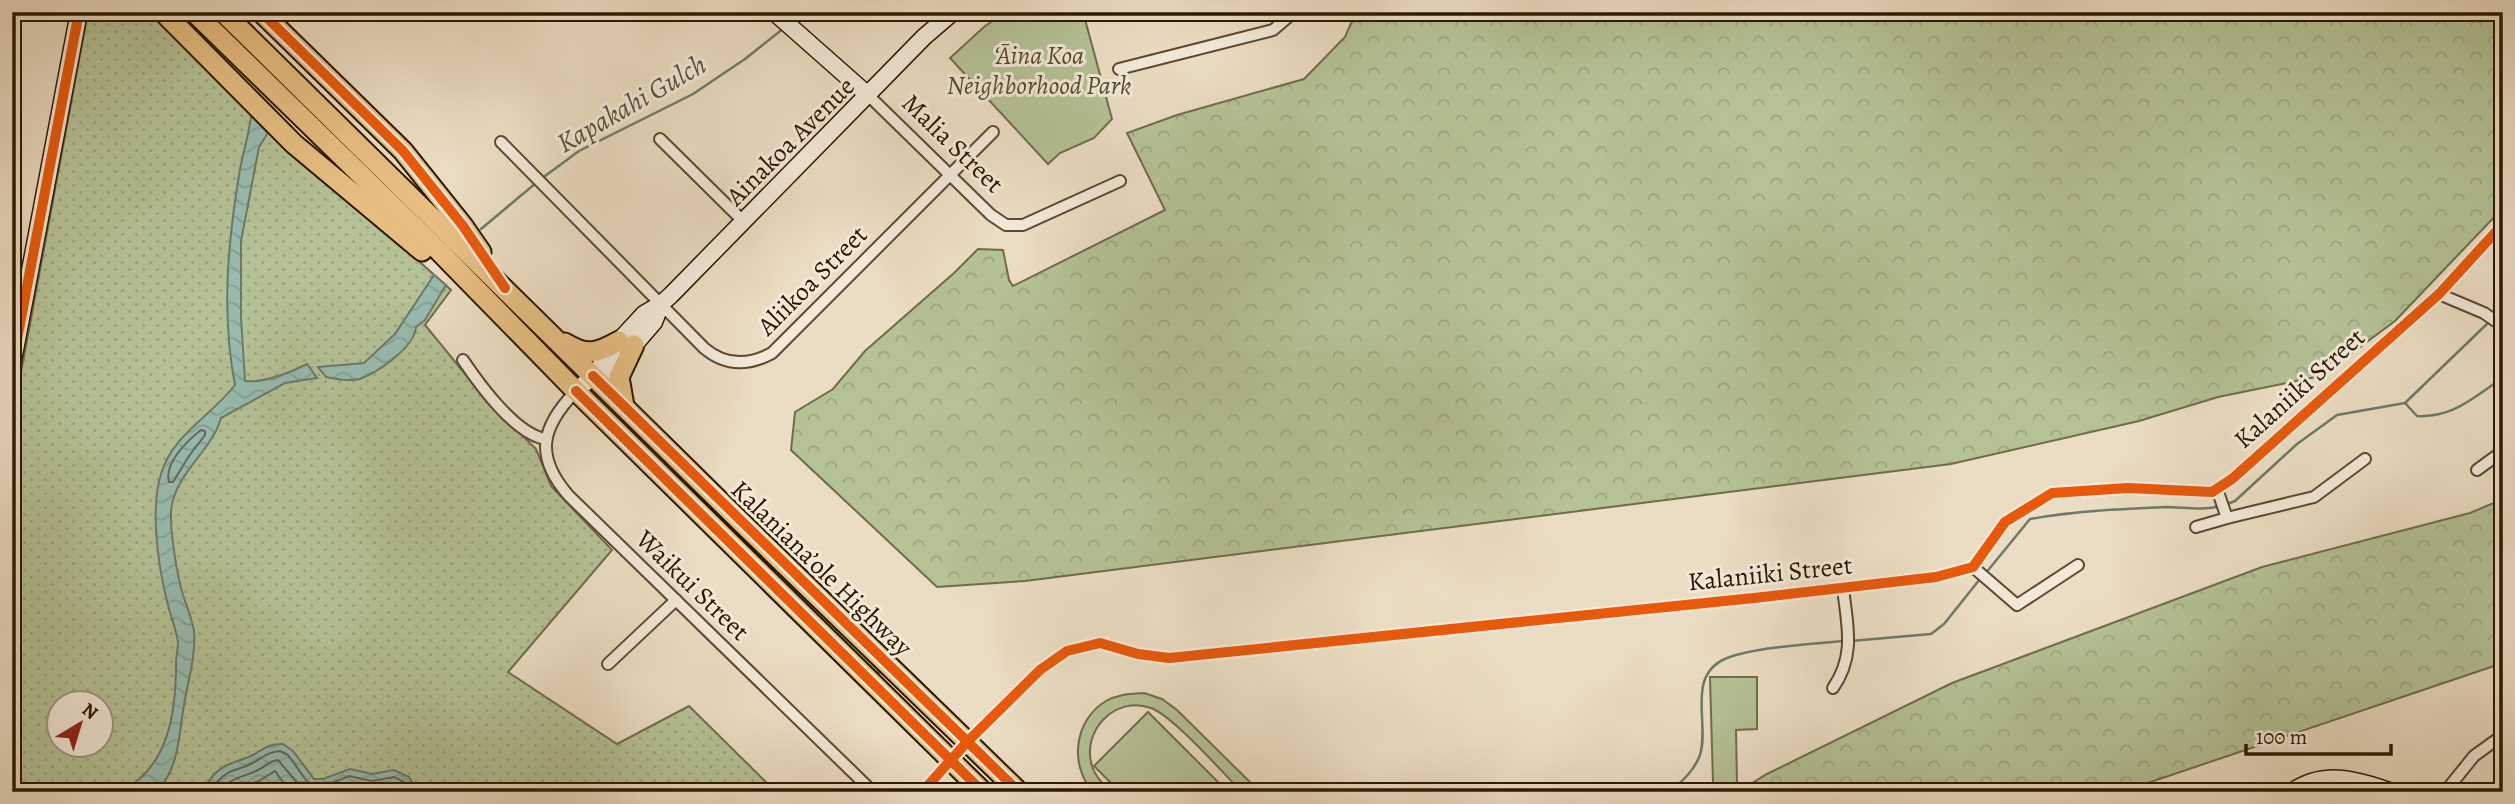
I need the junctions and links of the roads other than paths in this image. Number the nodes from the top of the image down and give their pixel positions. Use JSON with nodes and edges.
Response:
{"nodes":[{"id":1,"x":79,"y":12,"type":"edge"},
{"id":2,"x":163,"y":12,"type":"edge"},
{"id":3,"x":194,"y":12,"type":"edge"},
{"id":4,"x":223,"y":12,"type":"edge"},
{"id":5,"x":261,"y":12,"type":"edge"},
{"id":6,"x":953,"y":12,"type":"edge"},
{"id":7,"x":1294,"y":12,"type":"edge"},
{"id":8,"x":778,"y":15,"type":"edge"},
{"id":9,"x":1119,"y":69,"type":"dead end"},
{"id":10,"x":869,"y":96,"type":"junction"},
{"id":11,"x":993,"y":132,"type":"dead end"},
{"id":12,"x":660,"y":139,"type":"dead end"},
{"id":13,"x":501,"y":142,"type":"dead end"},
{"id":14,"x":950,"y":175,"type":"junction"},
{"id":15,"x":1121,"y":181,"type":"dead end"},
{"id":16,"x":744,"y":222,"type":"junction"},
{"id":17,"x":2503,"y":224,"type":"edge"},
{"id":18,"x":505,"y":288,"type":"junction"},
{"id":19,"x":2440,"y":294,"type":"junction"},
{"id":20,"x":662,"y":304,"type":"junction"},
{"id":21,"x":2503,"y":326,"type":"edge"},
{"id":22,"x":515,"y":330,"type":"junction"},
{"id":23,"x":552,"y":335,"type":"junction"},
{"id":24,"x":627,"y":343,"type":"junction"},
{"id":25,"x":463,"y":360,"type":"dead end"},
{"id":26,"x":12,"y":366,"type":"edge"},
{"id":27,"x":593,"y":376,"type":"junction"},
{"id":28,"x":576,"y":391,"type":"junction"},
{"id":29,"x":622,"y":404,"type":"junction"},
{"id":30,"x":546,"y":439,"type":"junction"},
{"id":31,"x":637,"y":451,"type":"junction"},
{"id":32,"x":2503,"y":451,"type":"edge"},
{"id":33,"x":2365,"y":459,"type":"dead end"},
{"id":34,"x":2477,"y":470,"type":"dead end"},
{"id":35,"x":2217,"y":489,"type":"junction"},
{"id":36,"x":2224,"y":509,"type":"junction"},
{"id":37,"x":2196,"y":527,"type":"dead end"},
{"id":38,"x":2078,"y":565,"type":"dead end"},
{"id":39,"x":1973,"y":567,"type":"junction"},
{"id":40,"x":1843,"y":588,"type":"junction"},
{"id":41,"x":676,"y":600,"type":"junction"},
{"id":42,"x":608,"y":664,"type":"dead end"},
{"id":43,"x":1833,"y":688,"type":"dead end"},
{"id":44,"x":2503,"y":735,"type":"edge"},
{"id":45,"x":968,"y":741,"type":"junction"},
{"id":46,"x":951,"y":758,"type":"junction"},
{"id":47,"x":873,"y":792,"type":"edge"},
{"id":48,"x":922,"y":792,"type":"edge"},
{"id":49,"x":983,"y":792,"type":"edge"},
{"id":50,"x":1019,"y":792,"type":"edge"},
{"id":51,"x":2292,"y":792,"type":"edge"},
{"id":52,"x":2392,"y":792,"type":"edge"},
{"id":53,"x":2445,"y":792,"type":"edge"}],
"edges":[{"from":1,"to":26,"type":"street"},
{"from":2,"to":22,"type":"highway"},
{"from":3,"to":22,"type":"highway"},
{"from":4,"to":18,"type":"highway"},
{"from":5,"to":18,"type":"highway"},
{"from":6,"to":10,"type":"street","name":"Ainakoa Avenue"},
{"from":7,"to":9,"type":"street"},
{"from":8,"to":10,"type":"street","name":"Malia Street"},
{"from":10,"to":14,"type":"street","name":"Malia Street"},
{"from":10,"to":16,"type":"street","name":"Ainakoa Avenue"},
{"from":11,"to":14,"type":"street","name":"Aliikoa Street"},
{"from":12,"to":16,"type":"street"},
{"from":13,"to":20,"type":"street","name":"Aliikoa Street"},
{"from":14,"to":15,"type":"street","name":"Malia Street"},
{"from":14,"to":20,"type":"street","name":"Aliikoa Street"},
{"from":16,"to":20,"type":"street","name":"Ainakoa Avenue"},
{"from":17,"to":19,"type":"street","name":"Kalaniiki Street"},
{"from":18,"to":23,"type":"highway","name":"Kalaniana’ole Highway"},
{"from":19,"to":21,"type":"street"},
{"from":19,"to":35,"type":"street","name":"Kalaniiki Street"},
{"from":20,"to":24,"type":"street","name":"Ainakoa Avenue"},
{"from":22,"to":28,"type":"highway","name":"Kalaniana’ole Highway"},
{"from":23,"to":24,"type":"highway"},
{"from":23,"to":27,"type":"highway","name":"Kalaniana’ole Highway"},
{"from":24,"to":27,"type":"street","name":"Ainakoa Avenue"},
{"from":24,"to":29,"type":"highway"},
{"from":25,"to":30,"type":"street"},
{"from":27,"to":28,"type":"street","name":"Ainakoa Avenue"},
{"from":27,"to":29,"type":"highway","name":"Kalaniana’ole Highway"},
{"from":28,"to":30,"type":"street"},
{"from":28,"to":31,"type":"highway","name":"Kalaniana’ole Highway"},
{"from":29,"to":31,"type":"highway"},
{"from":29,"to":45,"type":"highway","name":"Kalaniana’ole Highway"},
{"from":30,"to":41,"type":"street","name":"Waikui Street"},
{"from":31,"to":46,"type":"highway","name":"Kalaniana’ole Highway"},
{"from":32,"to":34,"type":"street"},
{"from":33,"to":36,"type":"street"},
{"from":35,"to":36,"type":"street"},
{"from":35,"to":39,"type":"street"},
{"from":36,"to":37,"type":"street"},
{"from":38,"to":39,"type":"street"},
{"from":39,"to":40,"type":"street","name":"Kalaniiki Street"},
{"from":40,"to":43,"type":"street"},
{"from":40,"to":45,"type":"street","name":"Kalaniiki Street"},
{"from":41,"to":42,"type":"street"},
{"from":41,"to":47,"type":"street","name":"Waikui Street"},
{"from":44,"to":53,"type":"street"},
{"from":45,"to":46,"type":"street","name":"Kalaniiki Street"},
{"from":45,"to":50,"type":"highway","name":"Kalaniana’ole Highway"},
{"from":46,"to":48,"type":"street","name":"Kalaniiki Street"},
{"from":46,"to":49,"type":"highway","name":"Kalaniana’ole Highway"},
{"from":51,"to":52,"type":"street"}]}
